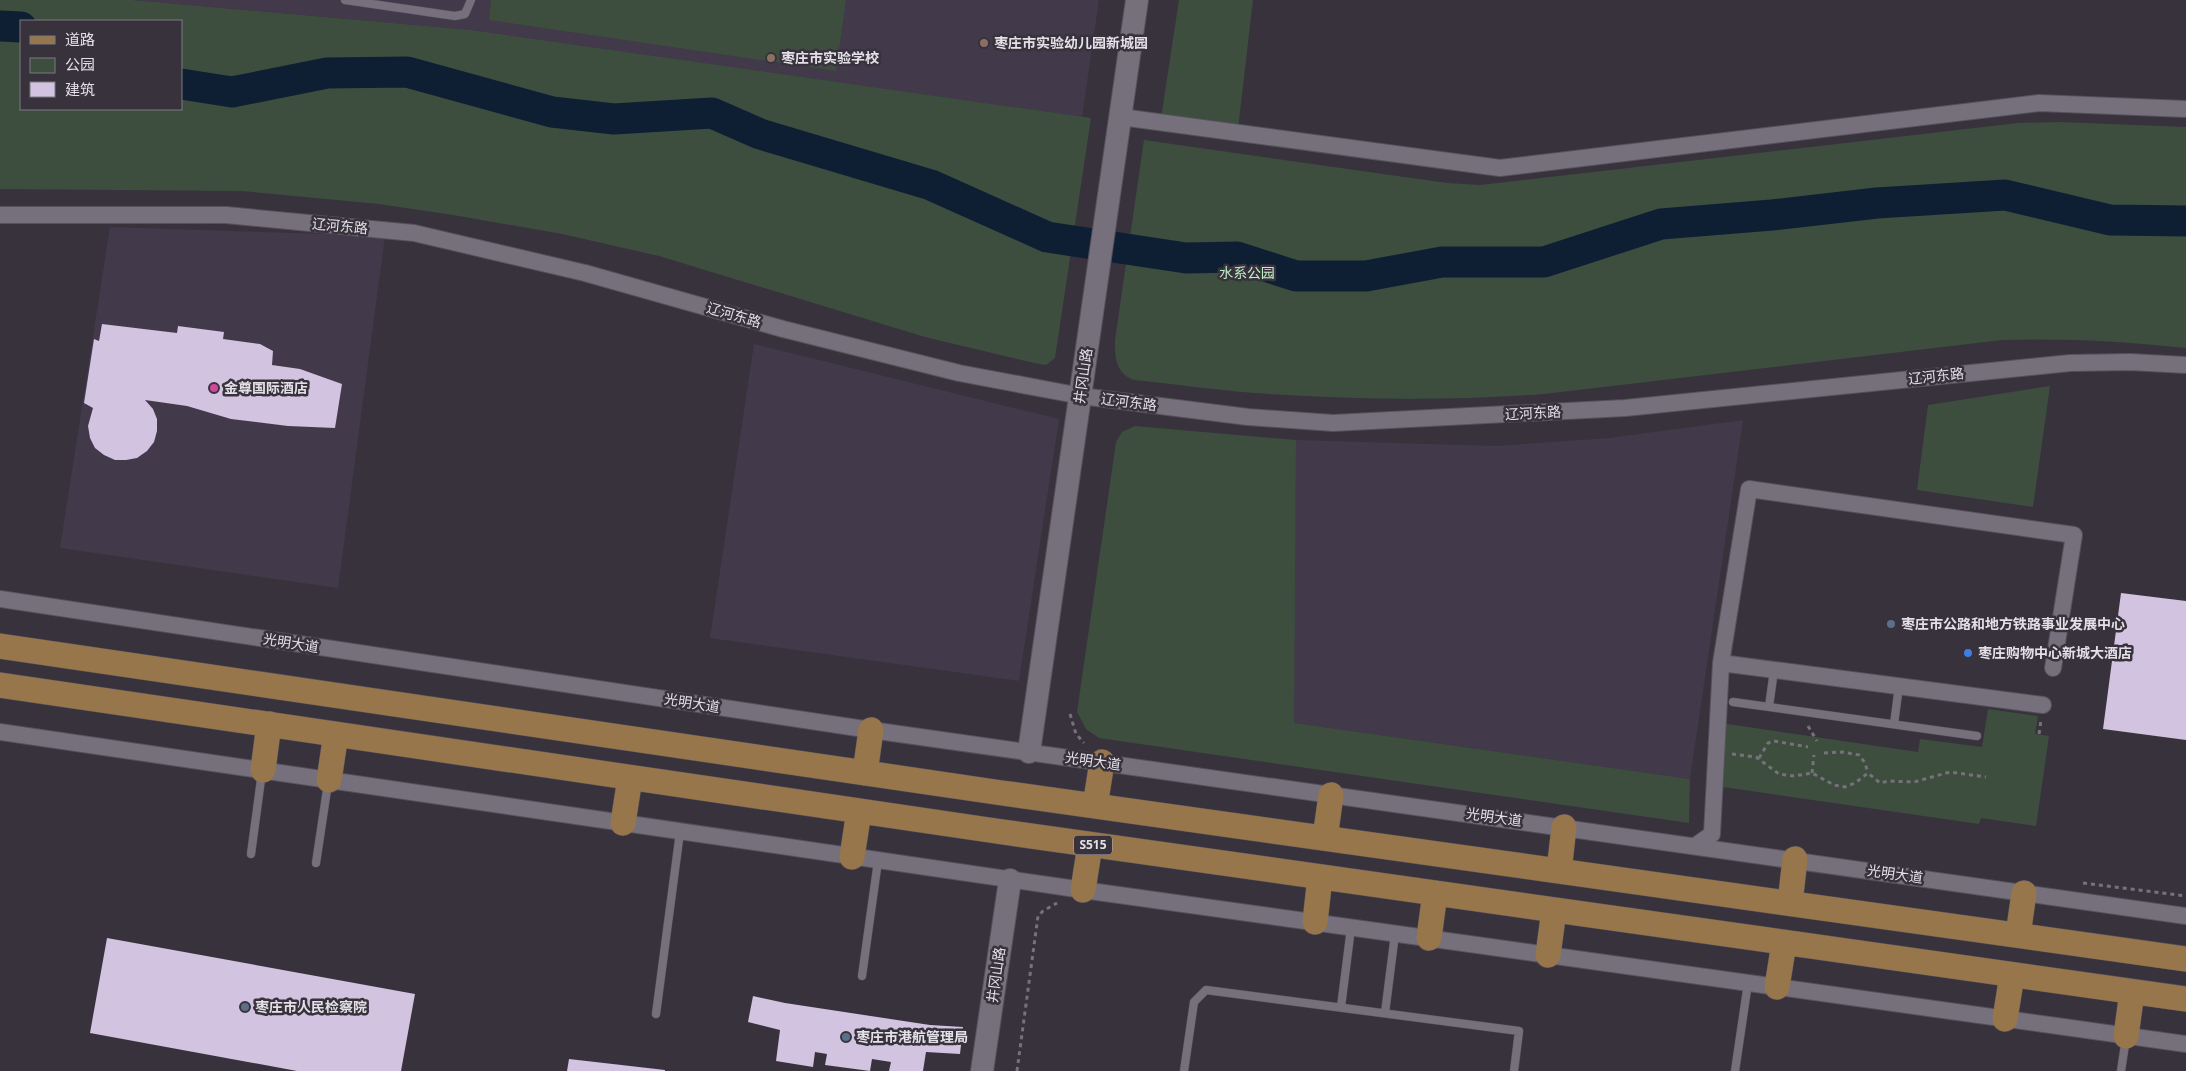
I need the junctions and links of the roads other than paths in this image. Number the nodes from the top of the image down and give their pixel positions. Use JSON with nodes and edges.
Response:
{"nodes":[{"id":1,"x":345,"y":0,"type":"edge"},
{"id":2,"x":471,"y":0,"type":"edge"},
{"id":3,"x":1137,"y":0,"type":"edge"},
{"id":4,"x":2186,"y":110,"type":"edge"},
{"id":5,"x":1121,"y":117,"type":"junction"},
{"id":6,"x":0,"y":215,"type":"edge"},
{"id":7,"x":2186,"y":365,"type":"edge"},
{"id":8,"x":1080,"y":396,"type":"junction"},
{"id":9,"x":0,"y":599,"type":"edge"},
{"id":10,"x":0,"y":646,"type":"edge"},
{"id":11,"x":1721,"y":663,"type":"junction"},
{"id":12,"x":2053,"y":668,"type":"dead end"},
{"id":13,"x":1774,"y":670,"type":"junction"},
{"id":14,"x":0,"y":685,"type":"edge"},
{"id":15,"x":1900,"y":686,"type":"junction"},
{"id":16,"x":1733,"y":702,"type":"dead end"},
{"id":17,"x":2043,"y":705,"type":"dead end"},
{"id":18,"x":1769,"y":707,"type":"junction"},
{"id":19,"x":269,"y":724,"type":"junction"},
{"id":20,"x":1894,"y":724,"type":"junction"},
{"id":21,"x":871,"y":730,"type":"junction"},
{"id":22,"x":0,"y":732,"type":"edge"},
{"id":23,"x":336,"y":734,"type":"junction"},
{"id":24,"x":1977,"y":736,"type":"dead end"},
{"id":25,"x":1029,"y":752,"type":"junction"},
{"id":26,"x":1095,"y":754,"type":"junction"},
{"id":27,"x":262,"y":770,"type":"junction"},
{"id":28,"x":864,"y":773,"type":"junction"},
{"id":29,"x":630,"y":778,"type":"junction"},
{"id":30,"x":329,"y":780,"type":"junction"},
{"id":31,"x":1330,"y":795,"type":"junction"},
{"id":32,"x":1096,"y":806,"type":"junction"},
{"id":33,"x":858,"y":811,"type":"junction"},
{"id":34,"x":623,"y":824,"type":"junction"},
{"id":35,"x":1564,"y":827,"type":"junction"},
{"id":36,"x":680,"y":832,"type":"junction"},
{"id":37,"x":1325,"y":838,"type":"junction"},
{"id":38,"x":1090,"y":844,"type":"junction"},
{"id":39,"x":1695,"y":846,"type":"junction"},
{"id":40,"x":251,"y":854,"type":"dead end"},
{"id":41,"x":852,"y":857,"type":"junction"},
{"id":42,"x":1795,"y":859,"type":"junction"},
{"id":43,"x":878,"y":861,"type":"junction"},
{"id":44,"x":316,"y":863,"type":"dead end"},
{"id":45,"x":1558,"y":871,"type":"junction"},
{"id":46,"x":1320,"y":877,"type":"junction"},
{"id":47,"x":1010,"y":880,"type":"junction"},
{"id":48,"x":1083,"y":890,"type":"junction"},
{"id":49,"x":1435,"y":893,"type":"junction"},
{"id":50,"x":2024,"y":893,"type":"junction"},
{"id":51,"x":1790,"y":903,"type":"junction"},
{"id":52,"x":1554,"y":910,"type":"junction"},
{"id":53,"x":2186,"y":916,"type":"edge"},
{"id":54,"x":1314,"y":922,"type":"junction"},
{"id":55,"x":1352,"y":928,"type":"junction"},
{"id":56,"x":1395,"y":934,"type":"junction"},
{"id":57,"x":2018,"y":935,"type":"junction"},
{"id":58,"x":1429,"y":938,"type":"junction"},
{"id":59,"x":1784,"y":943,"type":"junction"},
{"id":60,"x":1548,"y":955,"type":"junction"},
{"id":61,"x":2186,"y":958,"type":"edge"},
{"id":62,"x":2012,"y":975,"type":"junction"},
{"id":63,"x":862,"y":976,"type":"dead end"},
{"id":64,"x":1748,"y":983,"type":"junction"},
{"id":65,"x":1777,"y":987,"type":"junction"},
{"id":66,"x":2132,"y":992,"type":"junction"},
{"id":67,"x":2186,"y":999,"type":"edge"},
{"id":68,"x":1341,"y":1008,"type":"junction"},
{"id":69,"x":1385,"y":1013,"type":"junction"},
{"id":70,"x":656,"y":1014,"type":"dead end"},
{"id":71,"x":2005,"y":1019,"type":"junction"},
{"id":72,"x":2126,"y":1036,"type":"junction"},
{"id":73,"x":2186,"y":1044,"type":"edge"},
{"id":74,"x":982,"y":1071,"type":"edge"},
{"id":75,"x":1184,"y":1071,"type":"edge"},
{"id":76,"x":1514,"y":1071,"type":"edge"},
{"id":77,"x":1735,"y":1071,"type":"edge"},
{"id":78,"x":2121,"y":1071,"type":"edge"}],
"edges":[{"from":1,"to":2,"type":"lane"},
{"from":3,"to":5,"type":"street","name":"井冈山路"},
{"from":4,"to":5,"type":"street"},
{"from":5,"to":8,"type":"street","name":"井冈山路"},
{"from":6,"to":8,"type":"street","name":"辽河东路"},
{"from":7,"to":8,"type":"street","name":"辽河东路"},
{"from":8,"to":25,"type":"street","name":"井冈山路"},
{"from":9,"to":21,"type":"street","name":"光明大道"},
{"from":10,"to":28,"type":"main road"},
{"from":11,"to":12,"type":"street"},
{"from":11,"to":13,"type":"street"},
{"from":11,"to":39,"type":"street"},
{"from":13,"to":15,"type":"street"},
{"from":13,"to":18,"type":"lane"},
{"from":14,"to":19,"type":"main road","number":"S515"},
{"from":15,"to":17,"type":"street"},
{"from":15,"to":20,"type":"lane"},
{"from":16,"to":18,"type":"lane"},
{"from":18,"to":20,"type":"lane"},
{"from":19,"to":23,"type":"main road","number":"S515"},
{"from":19,"to":27,"type":"main road"},
{"from":20,"to":24,"type":"lane"},
{"from":21,"to":25,"type":"street","name":"光明大道"},
{"from":21,"to":28,"type":"main road"},
{"from":22,"to":27,"type":"street"},
{"from":23,"to":29,"type":"main road","number":"S515"},
{"from":23,"to":30,"type":"main road"},
{"from":25,"to":26,"type":"street","name":"光明大道"},
{"from":26,"to":31,"type":"street","name":"光明大道"},
{"from":26,"to":32,"type":"main road"},
{"from":27,"to":30,"type":"street"},
{"from":27,"to":40,"type":"lane"},
{"from":28,"to":32,"type":"main road"},
{"from":29,"to":33,"type":"main road","number":"S515"},
{"from":29,"to":34,"type":"main road"},
{"from":30,"to":34,"type":"street"},
{"from":30,"to":44,"type":"lane"},
{"from":31,"to":35,"type":"street","name":"光明大道"},
{"from":31,"to":37,"type":"main road"},
{"from":32,"to":37,"type":"main road"},
{"from":33,"to":38,"type":"main road","number":"S515"},
{"from":33,"to":41,"type":"main road"},
{"from":34,"to":36,"type":"street"},
{"from":35,"to":39,"type":"street","name":"光明大道"},
{"from":35,"to":45,"type":"main road"},
{"from":36,"to":41,"type":"street"},
{"from":36,"to":70,"type":"lane"},
{"from":37,"to":45,"type":"main road"},
{"from":38,"to":46,"type":"main road","number":"S515"},
{"from":38,"to":48,"type":"main road"},
{"from":39,"to":42,"type":"street","name":"光明大道"},
{"from":41,"to":43,"type":"street"},
{"from":42,"to":50,"type":"street","name":"光明大道"},
{"from":42,"to":51,"type":"main road"},
{"from":43,"to":47,"type":"street"},
{"from":43,"to":63,"type":"lane"},
{"from":45,"to":51,"type":"main road"},
{"from":46,"to":49,"type":"main road","number":"S515"},
{"from":46,"to":54,"type":"main road"},
{"from":47,"to":48,"type":"street"},
{"from":47,"to":74,"type":"street","name":"井冈山路"},
{"from":48,"to":54,"type":"street"},
{"from":49,"to":52,"type":"main road","number":"S515"},
{"from":49,"to":58,"type":"main road"},
{"from":50,"to":53,"type":"street","name":"光明大道"},
{"from":50,"to":57,"type":"main road"},
{"from":51,"to":57,"type":"main road"},
{"from":52,"to":59,"type":"main road","number":"S515"},
{"from":52,"to":60,"type":"main road"},
{"from":54,"to":55,"type":"street"},
{"from":55,"to":56,"type":"street"},
{"from":55,"to":68,"type":"lane"},
{"from":56,"to":58,"type":"street"},
{"from":56,"to":69,"type":"lane"},
{"from":57,"to":61,"type":"main road"},
{"from":58,"to":60,"type":"street"},
{"from":59,"to":62,"type":"main road","number":"S515"},
{"from":59,"to":65,"type":"main road"},
{"from":60,"to":64,"type":"street"},
{"from":62,"to":66,"type":"main road","number":"S515"},
{"from":62,"to":71,"type":"main road"},
{"from":64,"to":65,"type":"street"},
{"from":64,"to":77,"type":"lane"},
{"from":65,"to":71,"type":"street"},
{"from":66,"to":67,"type":"main road","number":"S515"},
{"from":66,"to":72,"type":"main road"},
{"from":68,"to":69,"type":"lane"},
{"from":68,"to":75,"type":"lane"},
{"from":69,"to":76,"type":"lane"},
{"from":71,"to":72,"type":"street"},
{"from":72,"to":73,"type":"street"},
{"from":72,"to":78,"type":"lane"}]}
